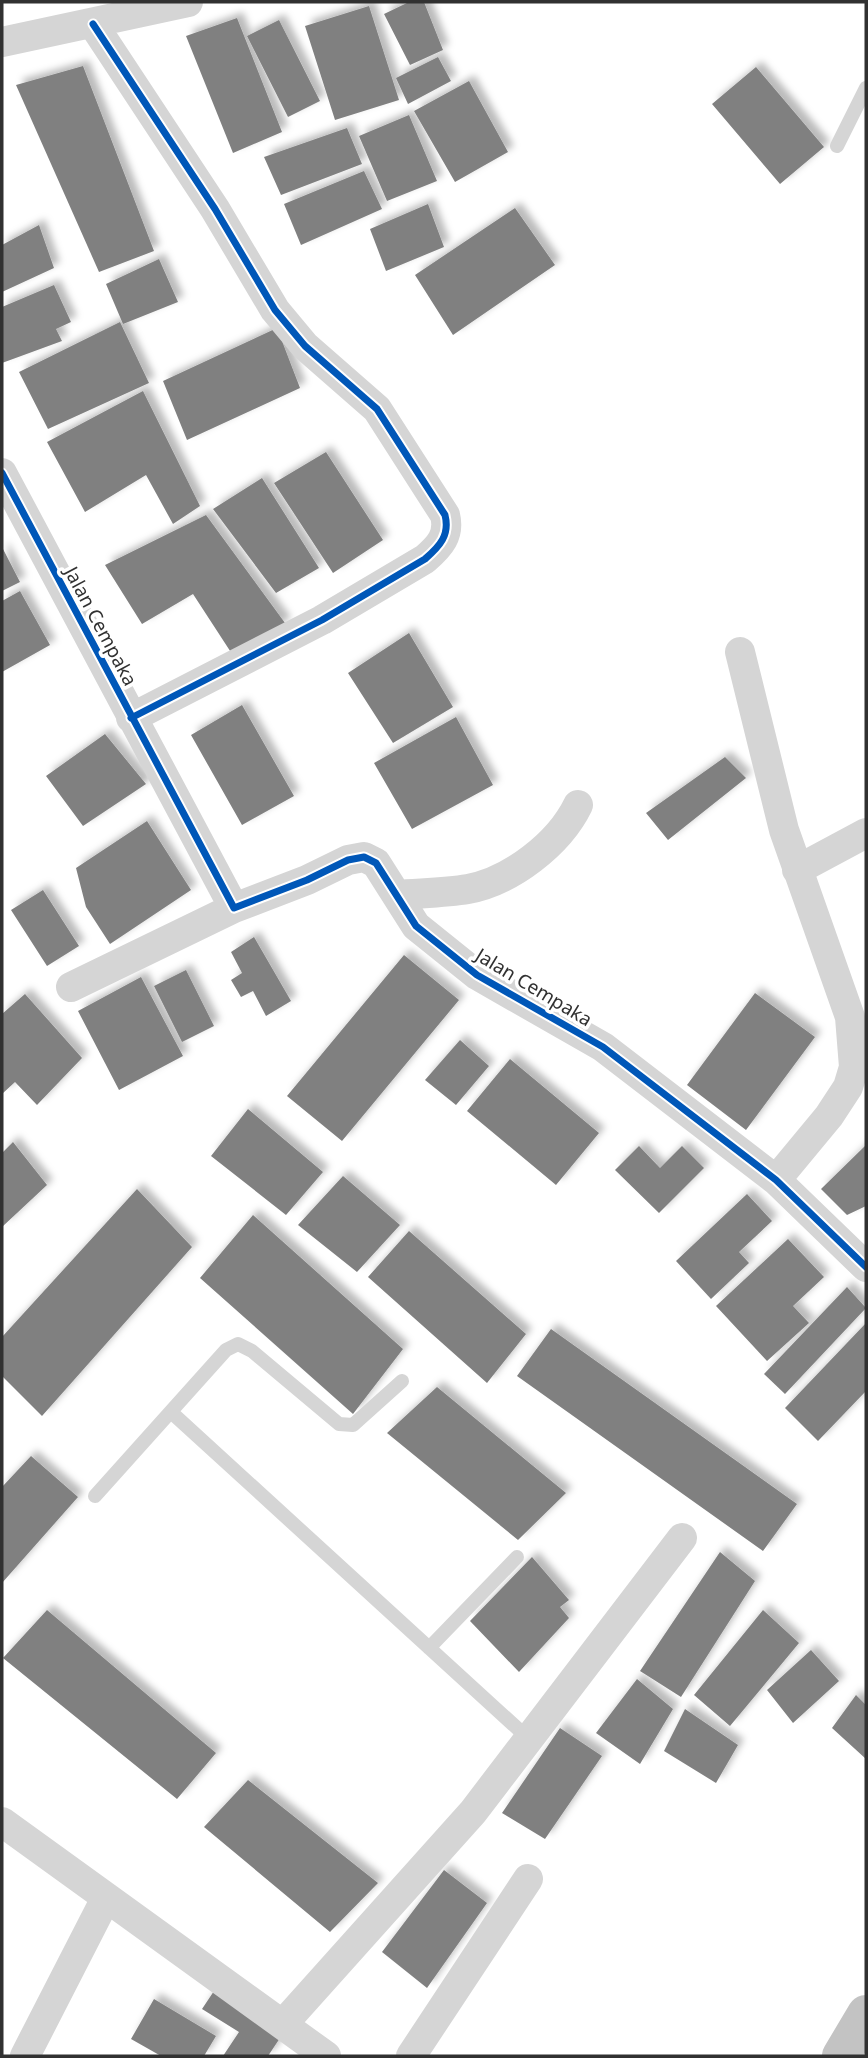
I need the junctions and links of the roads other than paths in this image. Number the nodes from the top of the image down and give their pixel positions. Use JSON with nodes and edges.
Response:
{"nodes":[{"id":1,"x":188,"y":2,"type":"edge"},
{"id":2,"x":93,"y":24,"type":"junction"},
{"id":3,"x":2,"y":42,"type":"edge"},
{"id":4,"x":866,"y":88,"type":"edge"},
{"id":5,"x":837,"y":146,"type":"dead end"},
{"id":6,"x":2,"y":473,"type":"edge"},
{"id":7,"x":740,"y":652,"type":"dead end"},
{"id":8,"x":131,"y":718,"type":"junction"},
{"id":9,"x":578,"y":805,"type":"dead end"},
{"id":10,"x":866,"y":833,"type":"edge"},
{"id":11,"x":797,"y":870,"type":"junction"},
{"id":12,"x":397,"y":895,"type":"junction"},
{"id":13,"x":234,"y":908,"type":"junction"},
{"id":14,"x":71,"y":987,"type":"dead end"},
{"id":15,"x":776,"y":1180,"type":"junction"},
{"id":16,"x":866,"y":1266,"type":"edge"},
{"id":17,"x":402,"y":1381,"type":"dead end"},
{"id":18,"x":171,"y":1412,"type":"junction"},
{"id":19,"x":95,"y":1496,"type":"dead end"},
{"id":20,"x":682,"y":1538,"type":"dead end"},
{"id":21,"x":517,"y":1557,"type":"dead end"},
{"id":22,"x":429,"y":1648,"type":"junction"},
{"id":23,"x":528,"y":1739,"type":"junction"},
{"id":24,"x":2,"y":1822,"type":"edge"},
{"id":25,"x":528,"y":1878,"type":"dead end"},
{"id":26,"x":106,"y":1898,"type":"junction"},
{"id":27,"x":866,"y":2014,"type":"edge"},
{"id":28,"x":284,"y":2024,"type":"junction"},
{"id":29,"x":25,"y":2056,"type":"edge"},
{"id":30,"x":327,"y":2056,"type":"edge"},
{"id":31,"x":411,"y":2056,"type":"edge"},
{"id":32,"x":841,"y":2056,"type":"edge"}],
"edges":[{"from":1,"to":2,"type":"street"},
{"from":2,"to":3,"type":"street"},
{"from":2,"to":8,"type":"street"},
{"from":4,"to":5,"type":"lane"},
{"from":6,"to":8,"type":"street","name":"Jalan Cempaka"},
{"from":7,"to":11,"type":"street"},
{"from":8,"to":13,"type":"street","name":"Jalan Cempaka"},
{"from":9,"to":12,"type":"street"},
{"from":10,"to":11,"type":"street"},
{"from":11,"to":15,"type":"street"},
{"from":12,"to":13,"type":"street","name":"Jalan Cempaka"},
{"from":12,"to":15,"type":"street","name":"Jalan Cempaka"},
{"from":13,"to":14,"type":"street"},
{"from":15,"to":16,"type":"street","name":"Jalan Cempaka"},
{"from":17,"to":18,"type":"lane"},
{"from":18,"to":19,"type":"lane"},
{"from":18,"to":22,"type":"lane"},
{"from":20,"to":23,"type":"street"},
{"from":21,"to":22,"type":"lane"},
{"from":22,"to":23,"type":"lane"},
{"from":23,"to":28,"type":"street"},
{"from":24,"to":26,"type":"street"},
{"from":25,"to":31,"type":"street"},
{"from":26,"to":28,"type":"street"},
{"from":26,"to":29,"type":"street"},
{"from":27,"to":32,"type":"highway"},
{"from":28,"to":30,"type":"street"}]}
